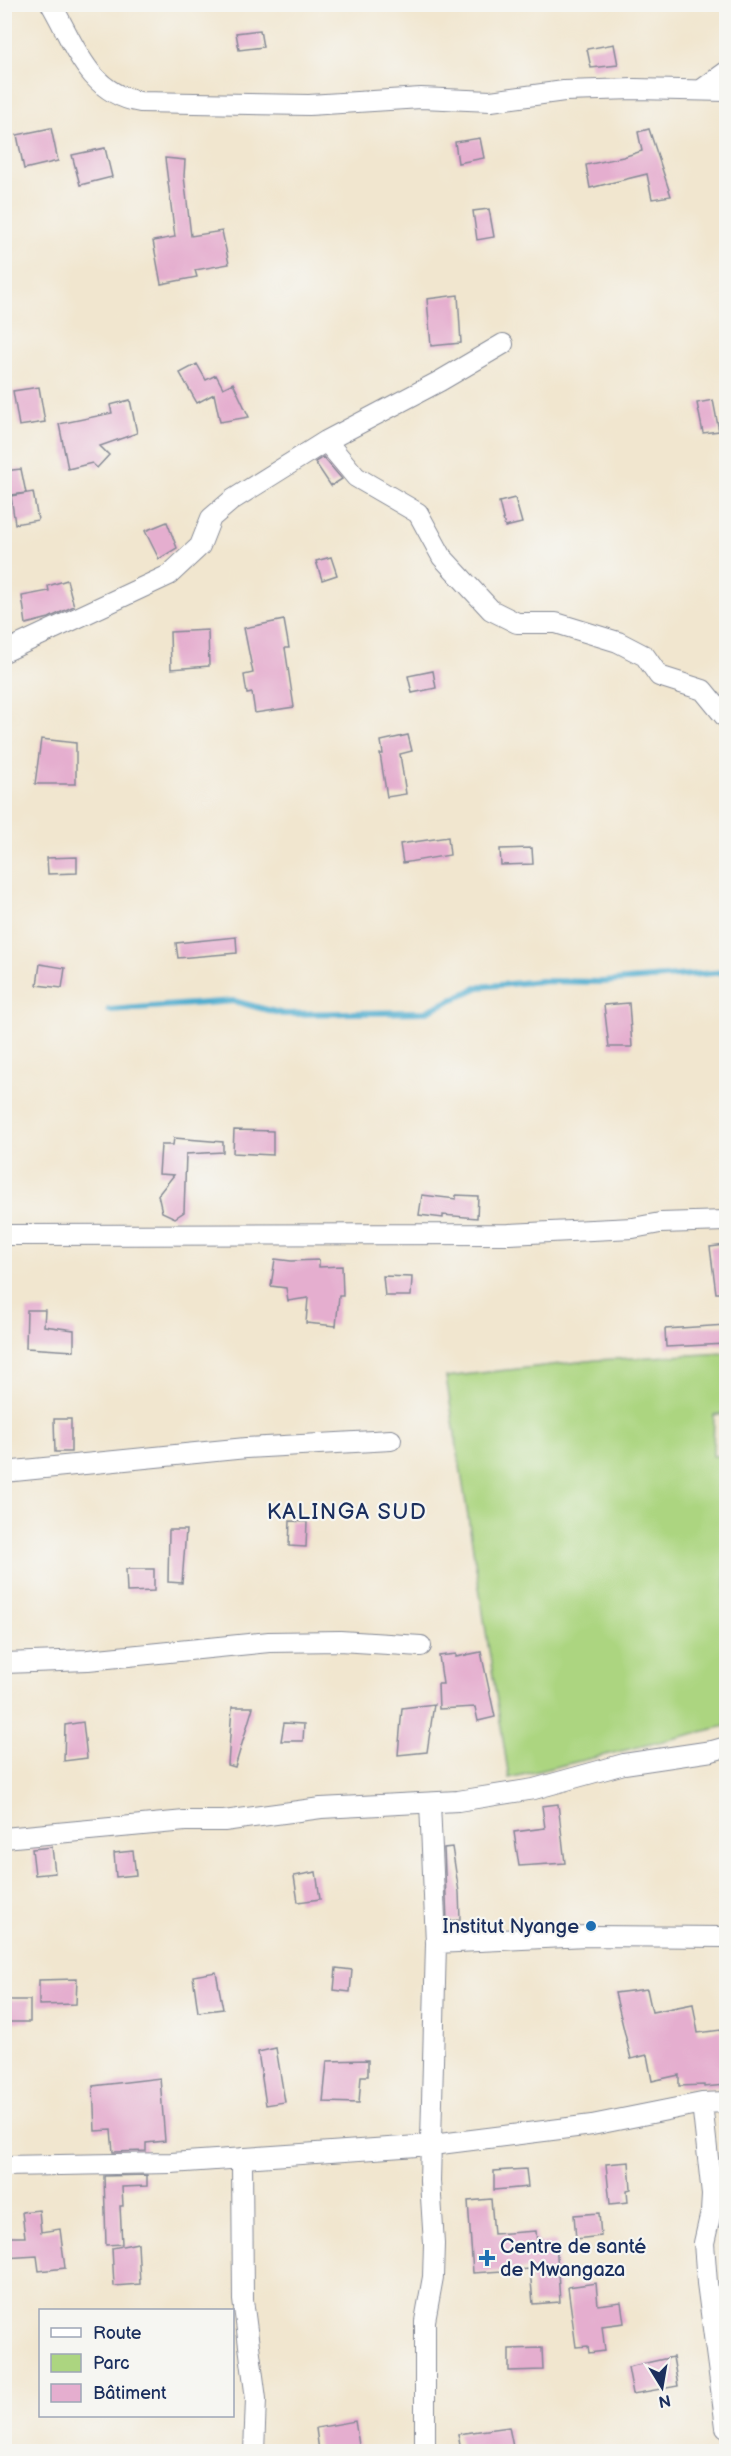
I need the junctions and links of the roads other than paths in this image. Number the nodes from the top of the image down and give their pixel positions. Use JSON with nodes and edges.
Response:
{"nodes":[{"id":1,"x":51,"y":4,"type":"edge"},
{"id":2,"x":726,"y":72,"type":"edge"},
{"id":3,"x":701,"y":90,"type":"junction"},
{"id":4,"x":726,"y":91,"type":"edge"},
{"id":5,"x":503,"y":344,"type":"dead end"},
{"id":6,"x":326,"y":441,"type":"junction"},
{"id":7,"x":4,"y":652,"type":"edge"},
{"id":8,"x":726,"y":718,"type":"edge"},
{"id":9,"x":726,"y":1221,"type":"edge"},
{"id":10,"x":4,"y":1235,"type":"edge"},
{"id":11,"x":391,"y":1440,"type":"dead end"},
{"id":12,"x":4,"y":1472,"type":"edge"},
{"id":13,"x":422,"y":1646,"type":"dead end"},
{"id":14,"x":4,"y":1663,"type":"edge"},
{"id":15,"x":726,"y":1747,"type":"edge"},
{"id":16,"x":430,"y":1803,"type":"junction"},
{"id":17,"x":4,"y":1838,"type":"edge"},
{"id":18,"x":726,"y":1937,"type":"edge"},
{"id":19,"x":436,"y":1943,"type":"junction"},
{"id":20,"x":726,"y":2102,"type":"edge"},
{"id":21,"x":702,"y":2103,"type":"junction"},
{"id":22,"x":432,"y":2145,"type":"junction"},
{"id":23,"x":242,"y":2158,"type":"junction"},
{"id":24,"x":4,"y":2166,"type":"edge"},
{"id":25,"x":726,"y":2427,"type":"edge"},
{"id":26,"x":254,"y":2451,"type":"edge"},
{"id":27,"x":425,"y":2451,"type":"edge"}],
"edges":[{"from":1,"to":3,"type":"street"},
{"from":2,"to":3,"type":"street"},
{"from":3,"to":4,"type":"street"},
{"from":5,"to":6,"type":"street"},
{"from":6,"to":7,"type":"street"},
{"from":6,"to":8,"type":"street"},
{"from":9,"to":10,"type":"street"},
{"from":11,"to":12,"type":"street"},
{"from":13,"to":14,"type":"street"},
{"from":15,"to":16,"type":"street"},
{"from":16,"to":17,"type":"street"},
{"from":16,"to":19,"type":"street"},
{"from":18,"to":19,"type":"street"},
{"from":19,"to":22,"type":"street"},
{"from":20,"to":21,"type":"street"},
{"from":21,"to":22,"type":"street"},
{"from":21,"to":25,"type":"street"},
{"from":22,"to":23,"type":"street"},
{"from":22,"to":27,"type":"street"},
{"from":23,"to":24,"type":"street"},
{"from":23,"to":26,"type":"street"}]}
